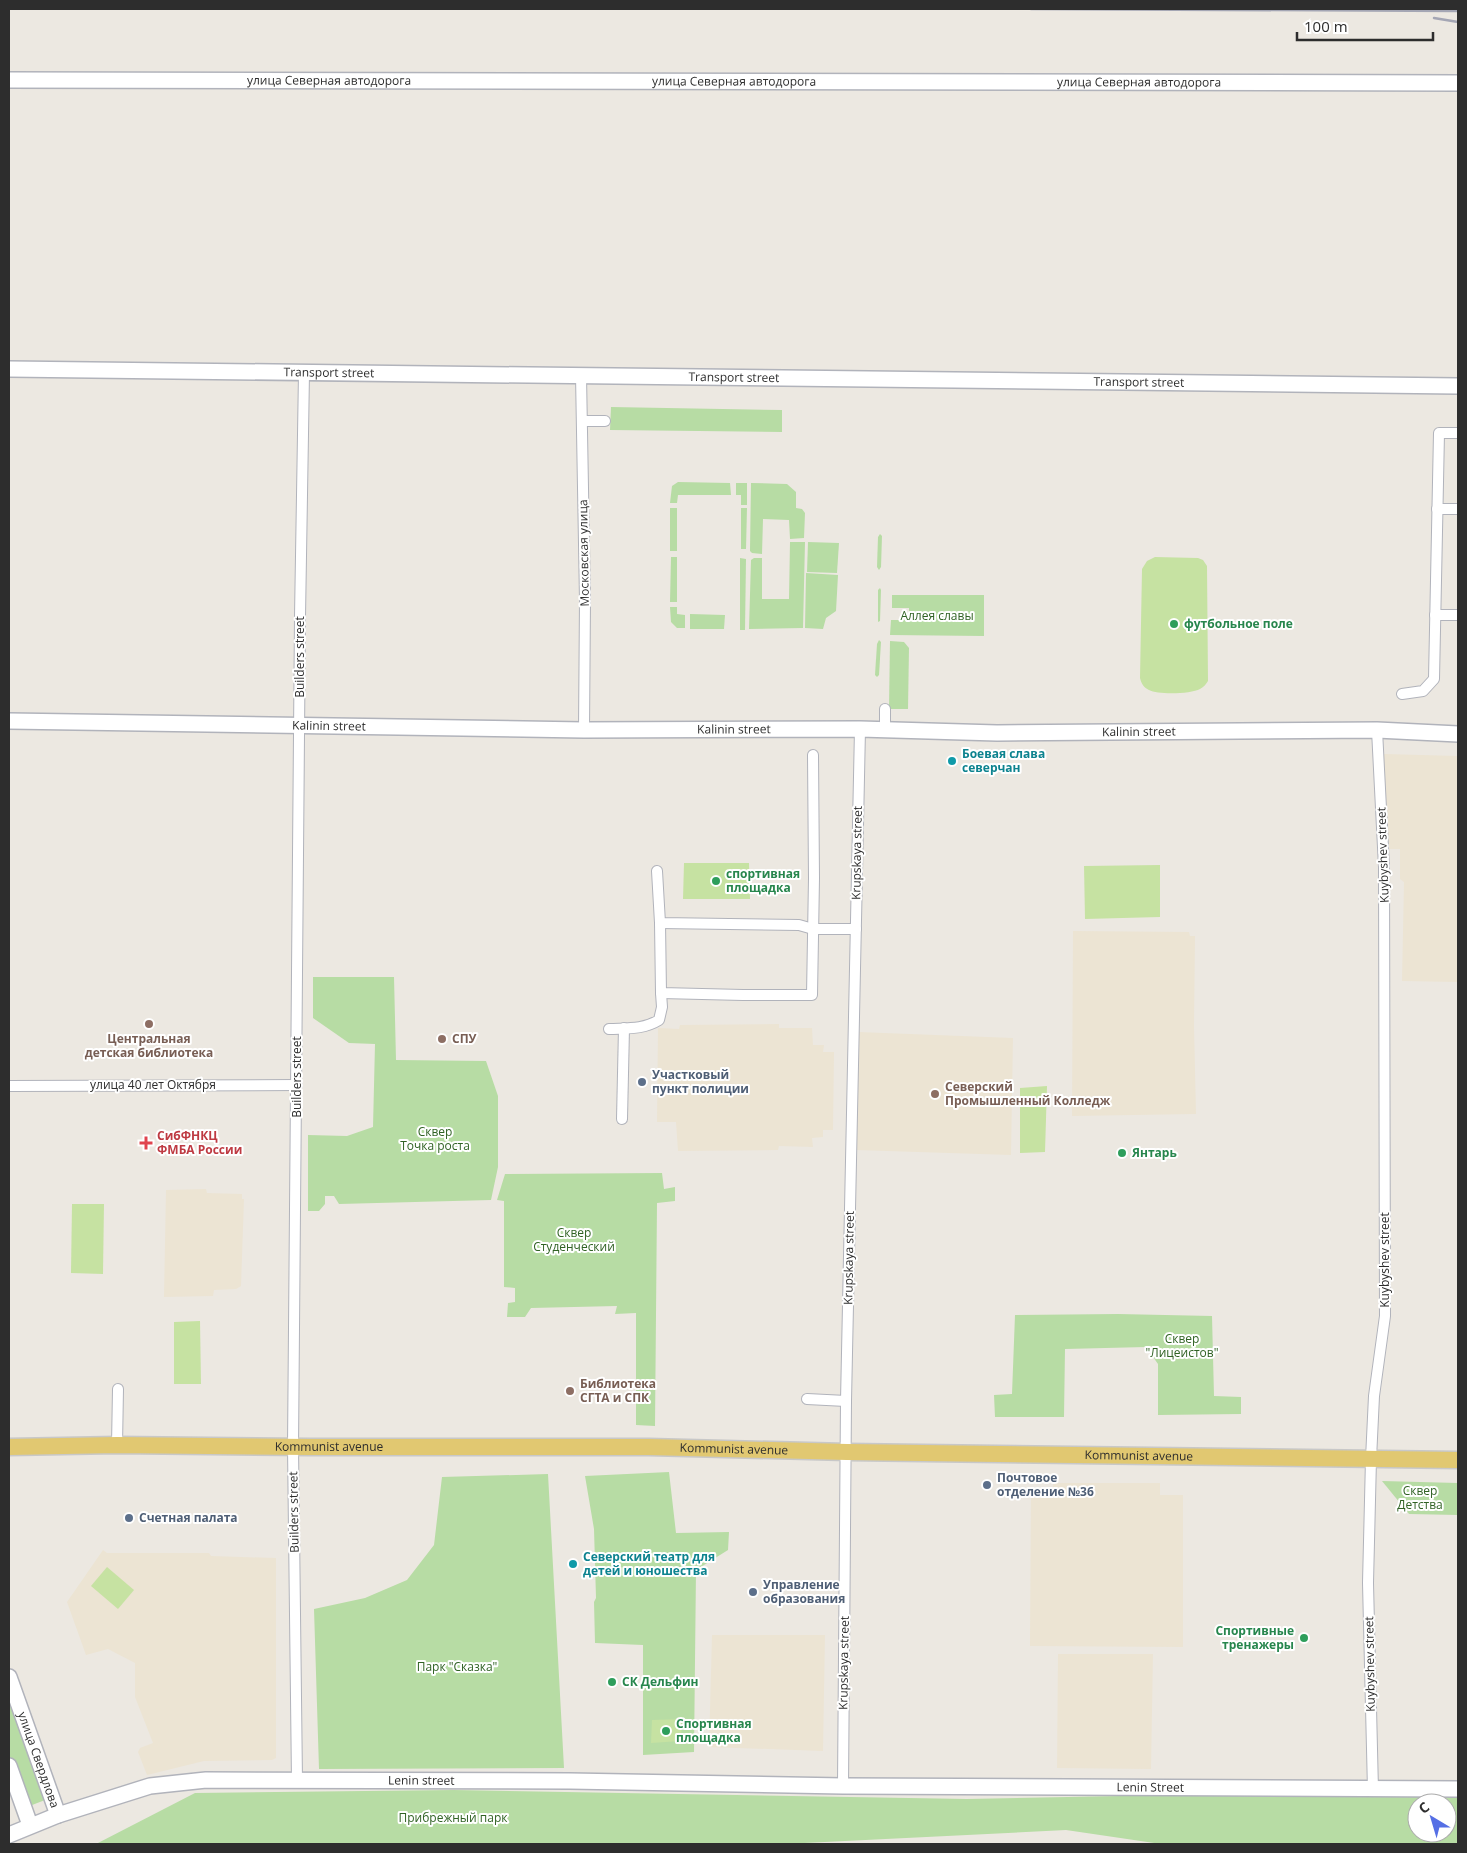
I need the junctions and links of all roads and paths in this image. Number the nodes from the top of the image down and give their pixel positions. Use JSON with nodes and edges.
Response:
{"nodes":[{"id":1,"x":9,"y":80,"type":"edge"},
{"id":2,"x":1458,"y":83,"type":"edge"},
{"id":3,"x":9,"y":369,"type":"edge"},
{"id":4,"x":304,"y":373,"type":"junction"},
{"id":5,"x":582,"y":375,"type":"junction"},
{"id":6,"x":1458,"y":386,"type":"edge"},
{"id":7,"x":582,"y":421,"type":"junction"},
{"id":8,"x":605,"y":421,"type":"dead end"},
{"id":9,"x":1458,"y":433,"type":"edge"},
{"id":10,"x":1437,"y":509,"type":"junction"},
{"id":11,"x":1458,"y":509,"type":"edge"},
{"id":12,"x":1458,"y":615,"type":"edge"},
{"id":13,"x":1435,"y":616,"type":"junction"},
{"id":14,"x":1402,"y":694,"type":"dead end"},
{"id":15,"x":885,"y":709,"type":"dead end"},
{"id":16,"x":9,"y":720,"type":"edge"},
{"id":17,"x":300,"y":726,"type":"junction"},
{"id":18,"x":860,"y":729,"type":"junction"},
{"id":19,"x":584,"y":730,"type":"junction"},
{"id":20,"x":885,"y":730,"type":"junction"},
{"id":21,"x":1378,"y":730,"type":"junction"},
{"id":22,"x":1458,"y":734,"type":"edge"},
{"id":23,"x":813,"y":755,"type":"dead end"},
{"id":24,"x":657,"y":871,"type":"dead end"},
{"id":25,"x":660,"y":923,"type":"junction"},
{"id":26,"x":813,"y":929,"type":"junction"},
{"id":27,"x":856,"y":929,"type":"junction"},
{"id":28,"x":661,"y":993,"type":"junction"},
{"id":29,"x":624,"y":1028,"type":"junction"},
{"id":30,"x":609,"y":1029,"type":"dead end"},
{"id":31,"x":297,"y":1085,"type":"junction"},
{"id":32,"x":9,"y":1086,"type":"edge"},
{"id":33,"x":622,"y":1119,"type":"dead end"},
{"id":34,"x":118,"y":1389,"type":"dead end"},
{"id":35,"x":807,"y":1399,"type":"dead end"},
{"id":36,"x":846,"y":1401,"type":"junction"},
{"id":37,"x":117,"y":1444,"type":"junction"},
{"id":38,"x":9,"y":1447,"type":"edge"},
{"id":39,"x":294,"y":1447,"type":"junction"},
{"id":40,"x":847,"y":1452,"type":"junction"},
{"id":41,"x":1371,"y":1459,"type":"junction"},
{"id":42,"x":1458,"y":1460,"type":"edge"},
{"id":43,"x":9,"y":1677,"type":"edge"},
{"id":44,"x":9,"y":1766,"type":"edge"},
{"id":45,"x":296,"y":1780,"type":"junction"},
{"id":46,"x":843,"y":1786,"type":"junction"},
{"id":47,"x":1458,"y":1789,"type":"edge"},
{"id":48,"x":1373,"y":1790,"type":"junction"},
{"id":49,"x":58,"y":1815,"type":"junction"},
{"id":50,"x":30,"y":1825,"type":"junction"},
{"id":51,"x":9,"y":1834,"type":"edge"}],
"edges":[{"from":1,"to":2,"type":"street","name":"улица Северная автодорога"},
{"from":3,"to":4,"type":"street","name":"Transport street"},
{"from":4,"to":5,"type":"street","name":"Transport street"},
{"from":4,"to":17,"type":"street","name":"Builders street"},
{"from":5,"to":6,"type":"street","name":"Transport street"},
{"from":5,"to":7,"type":"street","name":"Московская улица"},
{"from":7,"to":8,"type":"street"},
{"from":7,"to":19,"type":"street","name":"Московская улица"},
{"from":9,"to":10,"type":"street"},
{"from":10,"to":11,"type":"street"},
{"from":10,"to":13,"type":"street"},
{"from":12,"to":13,"type":"street"},
{"from":13,"to":14,"type":"street"},
{"from":15,"to":20,"type":"street"},
{"from":16,"to":17,"type":"street","name":"Kalinin street"},
{"from":17,"to":19,"type":"street","name":"Kalinin street"},
{"from":17,"to":31,"type":"street","name":"Builders street"},
{"from":18,"to":19,"type":"street","name":"Kalinin street"},
{"from":18,"to":20,"type":"street","name":"Kalinin street"},
{"from":18,"to":27,"type":"street","name":"Krupskaya street"},
{"from":20,"to":21,"type":"street","name":"Kalinin street"},
{"from":21,"to":22,"type":"street","name":"Kalinin street"},
{"from":21,"to":41,"type":"street","name":"Kuybyshev street"},
{"from":23,"to":26,"type":"street"},
{"from":24,"to":25,"type":"street"},
{"from":25,"to":26,"type":"street"},
{"from":25,"to":28,"type":"street"},
{"from":26,"to":27,"type":"street"},
{"from":26,"to":28,"type":"street"},
{"from":27,"to":36,"type":"street","name":"Krupskaya street"},
{"from":28,"to":29,"type":"street"},
{"from":29,"to":30,"type":"street"},
{"from":29,"to":33,"type":"street"},
{"from":31,"to":32,"type":"street","name":"улица 40 лет Октября"},
{"from":31,"to":39,"type":"street","name":"Builders street"},
{"from":34,"to":37,"type":"street"},
{"from":35,"to":36,"type":"street"},
{"from":36,"to":40,"type":"street","name":"Krupskaya street"},
{"from":37,"to":38,"type":"main road","name":"Kommunist avenue"},
{"from":37,"to":39,"type":"main road","name":"Kommunist avenue"},
{"from":39,"to":40,"type":"main road","name":"Kommunist avenue"},
{"from":39,"to":45,"type":"street","name":"Builders street"},
{"from":40,"to":41,"type":"main road","name":"Kommunist avenue"},
{"from":40,"to":46,"type":"street","name":"Krupskaya street"},
{"from":41,"to":42,"type":"main road","name":"Kommunist avenue"},
{"from":41,"to":48,"type":"street","name":"Kuybyshev street"},
{"from":43,"to":49,"type":"street","name":"улица Свердлова"},
{"from":44,"to":50,"type":"street"},
{"from":45,"to":46,"type":"street","name":"Lenin street"},
{"from":45,"to":49,"type":"street","name":"Lenin street"},
{"from":46,"to":48,"type":"street","name":"Lenin Street"},
{"from":47,"to":48,"type":"street","name":"Lenin Street"},
{"from":49,"to":50,"type":"street","name":"Lenin street"},
{"from":50,"to":51,"type":"street","name":"Lenin street"}]}
